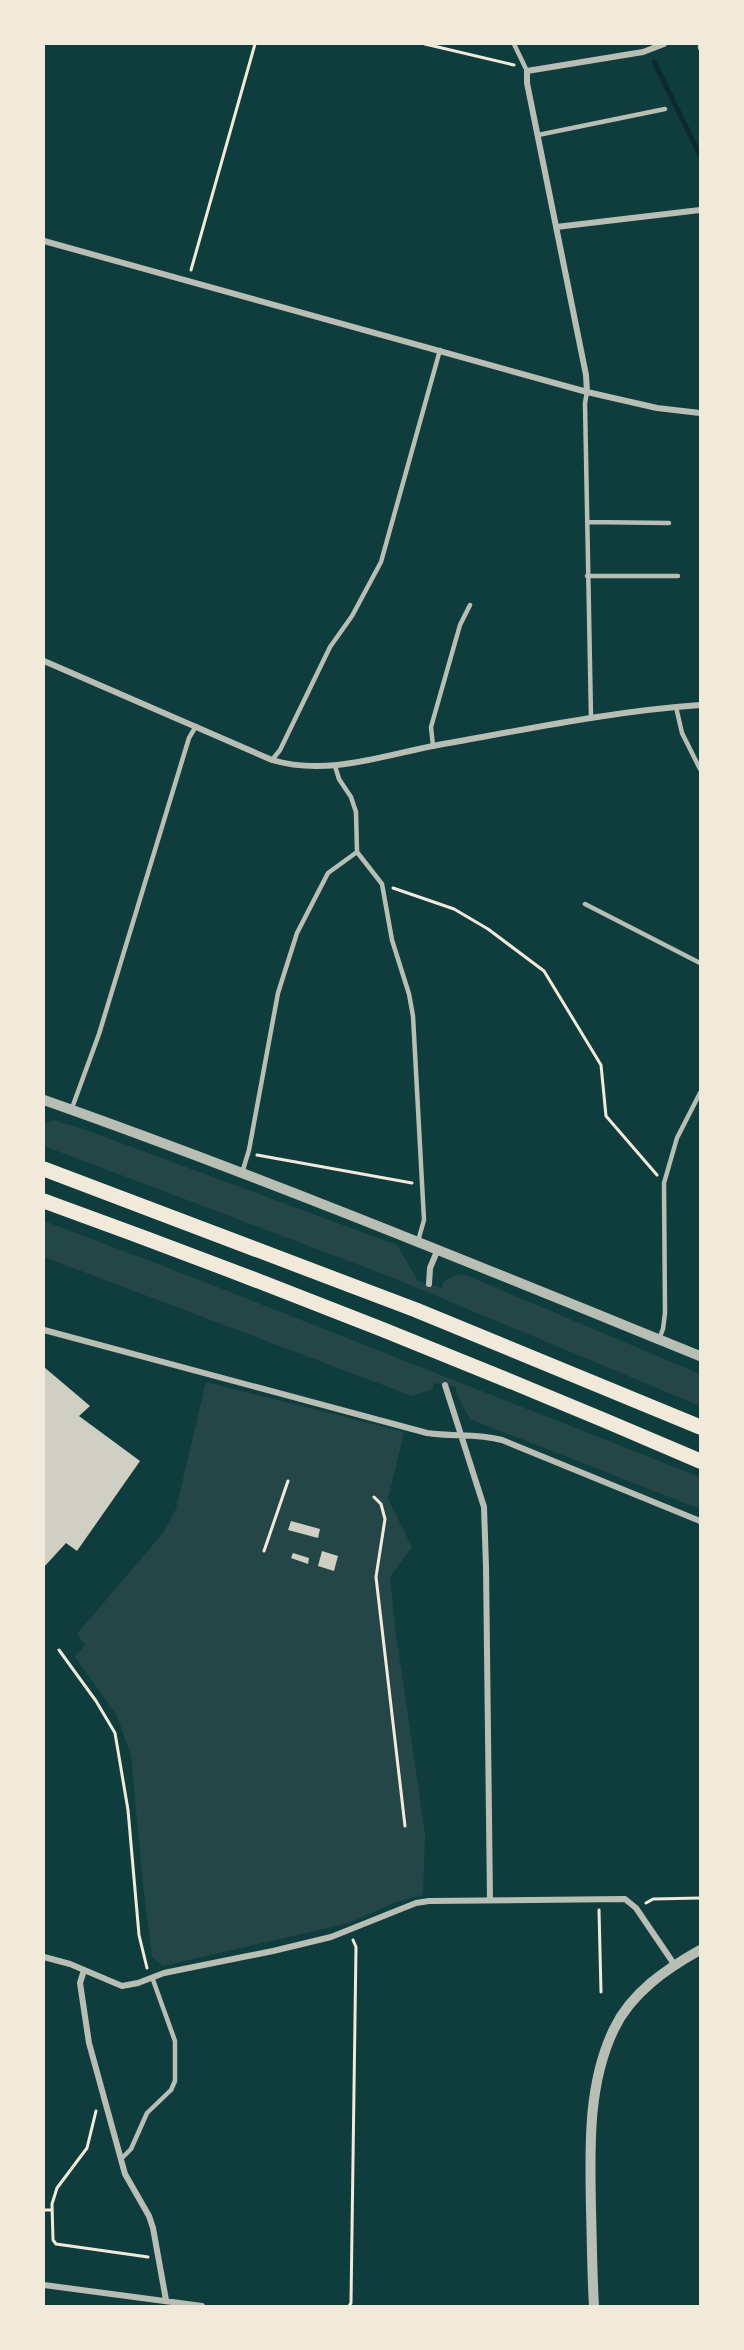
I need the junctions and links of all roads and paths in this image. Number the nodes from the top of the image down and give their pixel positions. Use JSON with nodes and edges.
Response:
{"nodes":[{"id":1,"x":255,"y":44,"type":"edge"},
{"id":2,"x":425,"y":44,"type":"edge"},
{"id":3,"x":514,"y":44,"type":"edge"},
{"id":4,"x":664,"y":44,"type":"edge"},
{"id":5,"x":700,"y":44,"type":"edge"},
{"id":6,"x":700,"y":48,"type":"edge"},
{"id":7,"x":527,"y":71,"type":"junction"},
{"id":8,"x":665,"y":109,"type":"dead end"},
{"id":9,"x":538,"y":135,"type":"junction"},
{"id":10,"x":700,"y":210,"type":"edge"},
{"id":11,"x":556,"y":227,"type":"junction"},
{"id":12,"x":44,"y":241,"type":"edge"},
{"id":13,"x":188,"y":281,"type":"junction"},
{"id":14,"x":440,"y":350,"type":"junction"},
{"id":15,"x":587,"y":392,"type":"junction"},
{"id":16,"x":700,"y":413,"type":"edge"},
{"id":17,"x":587,"y":522,"type":"junction"},
{"id":18,"x":669,"y":523,"type":"dead end"},
{"id":19,"x":587,"y":576,"type":"junction"},
{"id":20,"x":678,"y":576,"type":"dead end"},
{"id":21,"x":471,"y":605,"type":"dead end"},
{"id":22,"x":44,"y":661,"type":"edge"},
{"id":23,"x":700,"y":705,"type":"edge"},
{"id":24,"x":676,"y":707,"type":"junction"},
{"id":25,"x":591,"y":717,"type":"junction"},
{"id":26,"x":196,"y":726,"type":"junction"},
{"id":27,"x":433,"y":746,"type":"junction"},
{"id":28,"x":272,"y":760,"type":"junction"},
{"id":29,"x":336,"y":766,"type":"junction"},
{"id":30,"x":700,"y":769,"type":"edge"},
{"id":31,"x":357,"y":852,"type":"junction"},
{"id":32,"x":382,"y":884,"type":"junction"},
{"id":33,"x":585,"y":904,"type":"dead end"},
{"id":34,"x":700,"y":963,"type":"edge"},
{"id":35,"x":700,"y":1093,"type":"edge"},
{"id":36,"x":44,"y":1100,"type":"edge"},
{"id":37,"x":71,"y":1110,"type":"junction"},
{"id":38,"x":247,"y":1155,"type":"junction"},
{"id":39,"x":44,"y":1169,"type":"edge"},
{"id":40,"x":242,"y":1173,"type":"junction"},
{"id":41,"x":664,"y":1183,"type":"junction"},
{"id":42,"x":423,"y":1185,"type":"junction"},
{"id":43,"x":44,"y":1201,"type":"edge"},
{"id":44,"x":418,"y":1241,"type":"junction"},
{"id":45,"x":438,"y":1248,"type":"junction"},
{"id":46,"x":429,"y":1284,"type":"dead end"},
{"id":47,"x":44,"y":1330,"type":"edge"},
{"id":48,"x":659,"y":1339,"type":"junction"},
{"id":49,"x":700,"y":1356,"type":"edge"},
{"id":50,"x":445,"y":1385,"type":"dead end"},
{"id":51,"x":700,"y":1428,"type":"edge"},
{"id":52,"x":462,"y":1434,"type":"junction"},
{"id":53,"x":700,"y":1461,"type":"edge"},
{"id":54,"x":288,"y":1481,"type":"dead end"},
{"id":55,"x":374,"y":1497,"type":"dead end"},
{"id":56,"x":700,"y":1521,"type":"edge"},
{"id":57,"x":264,"y":1551,"type":"dead end"},
{"id":58,"x":59,"y":1650,"type":"dead end"},
{"id":59,"x":405,"y":1826,"type":"dead end"},
{"id":60,"x":700,"y":1898,"type":"edge"},
{"id":61,"x":599,"y":1899,"type":"junction"},
{"id":62,"x":490,"y":1900,"type":"junction"},
{"id":63,"x":636,"y":1908,"type":"junction"},
{"id":64,"x":349,"y":1930,"type":"junction"},
{"id":65,"x":700,"y":1950,"type":"edge"},
{"id":66,"x":44,"y":1958,"type":"edge"},
{"id":67,"x":674,"y":1964,"type":"junction"},
{"id":68,"x":84,"y":1970,"type":"junction"},
{"id":69,"x":152,"y":1977,"type":"junction"},
{"id":70,"x":601,"y":1992,"type":"dead end"},
{"id":71,"x":105,"y":2097,"type":"junction"},
{"id":72,"x":121,"y":2159,"type":"junction"},
{"id":73,"x":44,"y":2210,"type":"edge"},
{"id":74,"x":52,"y":2210,"type":"junction"},
{"id":75,"x":159,"y":2258,"type":"junction"},
{"id":76,"x":44,"y":2285,"type":"edge"},
{"id":77,"x":166,"y":2300,"type":"junction"},
{"id":78,"x":202,"y":2307,"type":"edge"},
{"id":79,"x":350,"y":2307,"type":"edge"},
{"id":80,"x":594,"y":2307,"type":"edge"}],
"edges":[{"from":1,"to":13,"type":"path"},
{"from":2,"to":7,"type":"path"},
{"from":3,"to":7,"type":"lane"},
{"from":4,"to":7,"type":"street"},
{"from":5,"to":6,"type":"lane"},
{"from":7,"to":9,"type":"street"},
{"from":8,"to":9,"type":"lane"},
{"from":9,"to":11,"type":"street"},
{"from":10,"to":11,"type":"street"},
{"from":11,"to":15,"type":"street"},
{"from":12,"to":13,"type":"street"},
{"from":13,"to":14,"type":"street"},
{"from":14,"to":15,"type":"street"},
{"from":14,"to":28,"type":"lane"},
{"from":15,"to":16,"type":"street"},
{"from":15,"to":17,"type":"lane"},
{"from":17,"to":18,"type":"lane"},
{"from":17,"to":19,"type":"lane"},
{"from":19,"to":20,"type":"lane"},
{"from":19,"to":25,"type":"lane"},
{"from":21,"to":27,"type":"lane"},
{"from":22,"to":26,"type":"street"},
{"from":23,"to":24,"type":"street"},
{"from":24,"to":25,"type":"street"},
{"from":24,"to":30,"type":"lane"},
{"from":25,"to":27,"type":"street"},
{"from":26,"to":28,"type":"street"},
{"from":26,"to":37,"type":"lane"},
{"from":27,"to":29,"type":"street"},
{"from":28,"to":29,"type":"street"},
{"from":29,"to":31,"type":"lane"},
{"from":31,"to":32,"type":"lane"},
{"from":31,"to":38,"type":"lane"},
{"from":32,"to":41,"type":"path"},
{"from":32,"to":42,"type":"lane"},
{"from":33,"to":34,"type":"lane"},
{"from":35,"to":41,"type":"lane"},
{"from":36,"to":37,"type":"street"},
{"from":37,"to":40,"type":"street"},
{"from":38,"to":40,"type":"lane"},
{"from":38,"to":42,"type":"path"},
{"from":39,"to":51,"type":"highway"},
{"from":40,"to":44,"type":"street"},
{"from":41,"to":48,"type":"lane"},
{"from":42,"to":44,"type":"lane"},
{"from":43,"to":53,"type":"highway"},
{"from":44,"to":45,"type":"street"},
{"from":45,"to":46,"type":"street"},
{"from":45,"to":48,"type":"street"},
{"from":47,"to":52,"type":"street"},
{"from":48,"to":49,"type":"street"},
{"from":50,"to":52,"type":"street"},
{"from":52,"to":56,"type":"street"},
{"from":52,"to":62,"type":"street"},
{"from":54,"to":57,"type":"path"},
{"from":55,"to":59,"type":"path"},
{"from":58,"to":69,"type":"path"},
{"from":60,"to":63,"type":"path"},
{"from":61,"to":62,"type":"street"},
{"from":61,"to":63,"type":"street"},
{"from":61,"to":70,"type":"path"},
{"from":62,"to":64,"type":"street"},
{"from":63,"to":67,"type":"street"},
{"from":64,"to":69,"type":"street"},
{"from":64,"to":79,"type":"path"},
{"from":65,"to":67,"type":"street"},
{"from":66,"to":68,"type":"street"},
{"from":67,"to":80,"type":"street"},
{"from":68,"to":69,"type":"street"},
{"from":68,"to":71,"type":"street"},
{"from":69,"to":72,"type":"lane"},
{"from":71,"to":72,"type":"street"},
{"from":71,"to":74,"type":"path"},
{"from":72,"to":75,"type":"street"},
{"from":73,"to":74,"type":"path"},
{"from":74,"to":75,"type":"path"},
{"from":75,"to":77,"type":"street"},
{"from":76,"to":77,"type":"street"},
{"from":77,"to":78,"type":"street"}]}
